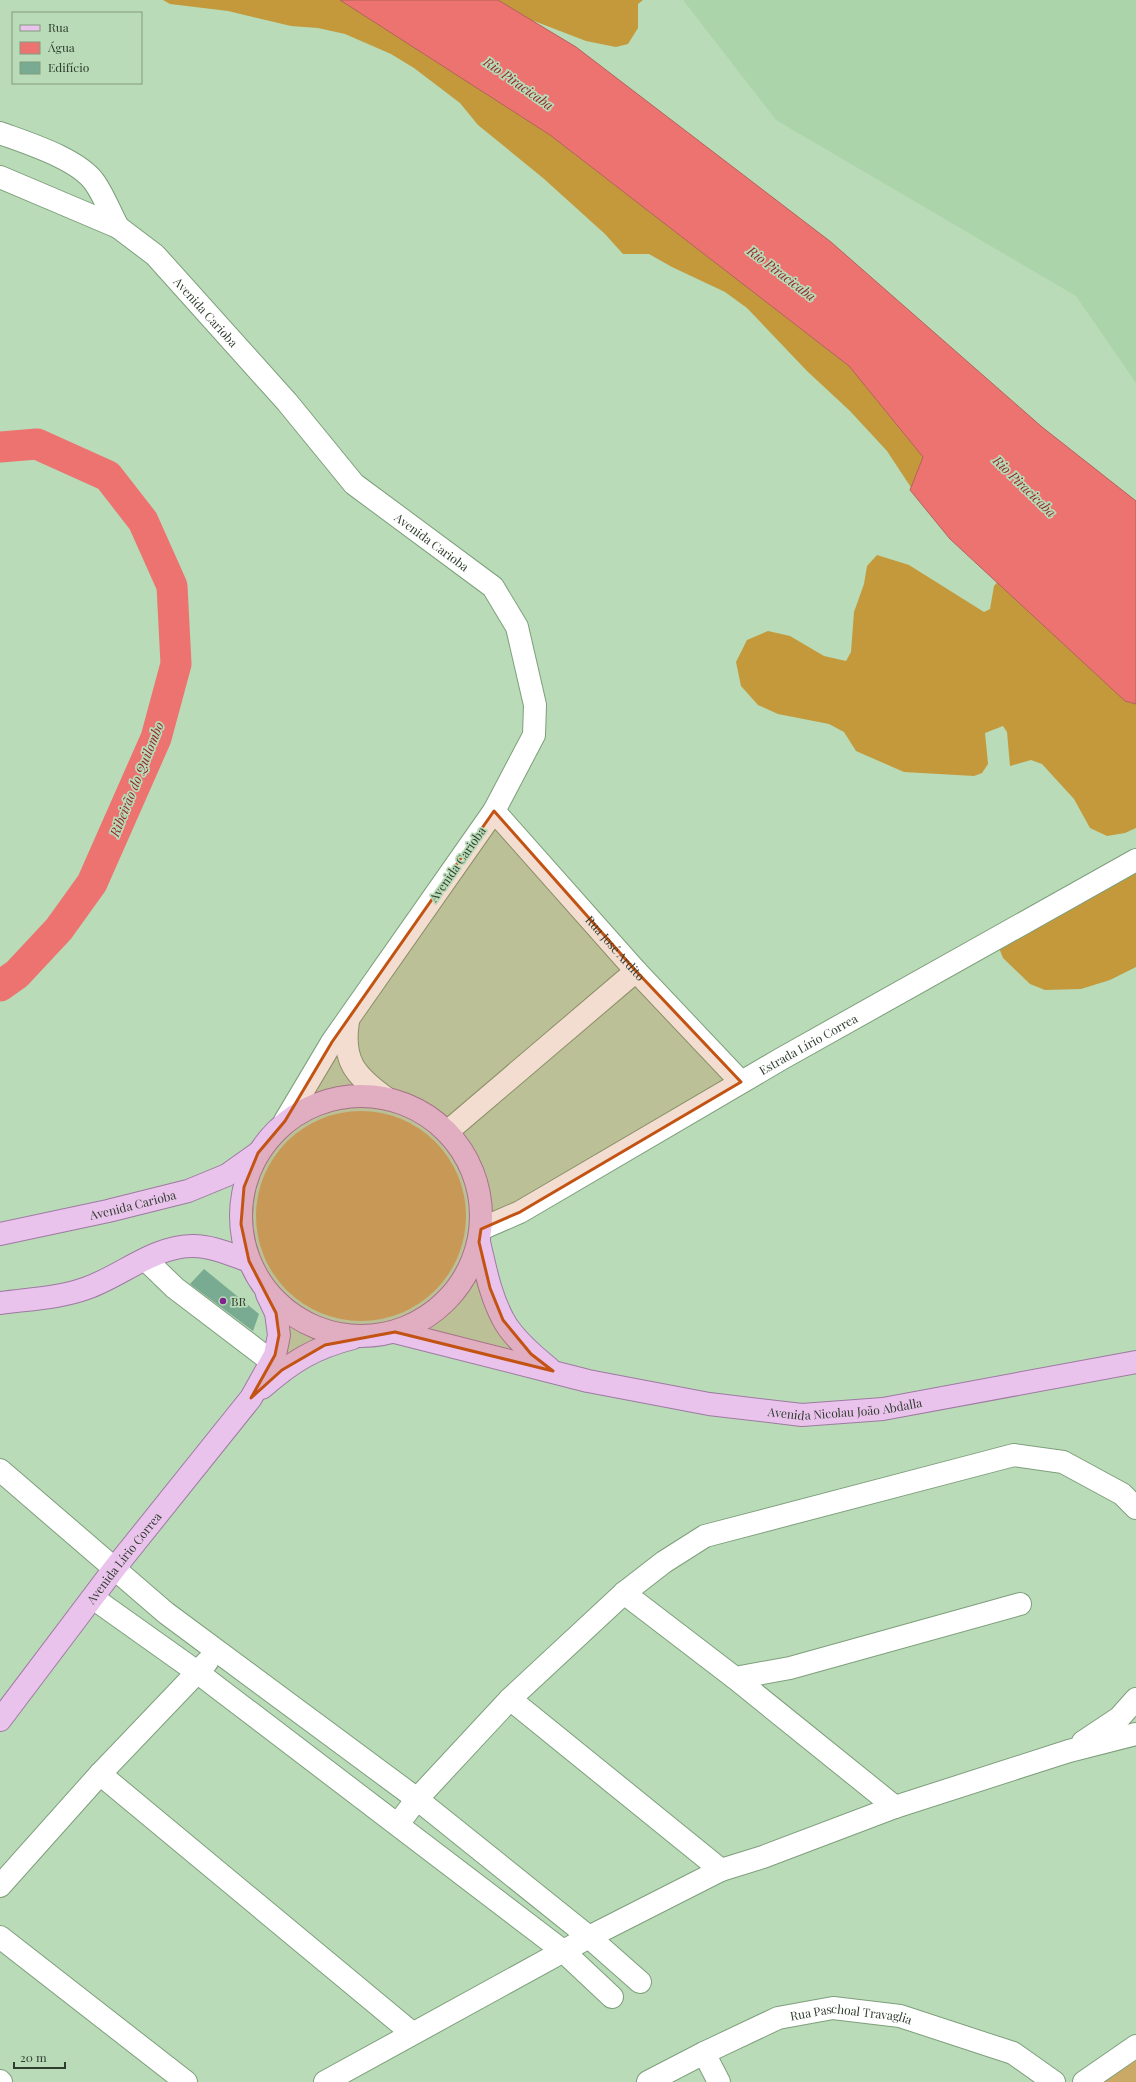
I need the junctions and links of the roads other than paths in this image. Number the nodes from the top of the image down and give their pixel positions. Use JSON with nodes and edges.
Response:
{"nodes":[{"id":1,"x":0,"y":133,"type":"edge"},
{"id":2,"x":0,"y":177,"type":"edge"},
{"id":3,"x":118,"y":227,"type":"junction"},
{"id":4,"x":494,"y":811,"type":"junction"},
{"id":5,"x":1136,"y":860,"type":"edge"},
{"id":6,"x":636,"y":971,"type":"junction"},
{"id":7,"x":348,"y":1021,"type":"junction"},
{"id":8,"x":741,"y":1082,"type":"junction"},
{"id":9,"x":386,"y":1098,"type":"junction"},
{"id":10,"x":285,"y":1121,"type":"junction"},
{"id":11,"x":447,"y":1132,"type":"junction"},
{"id":12,"x":258,"y":1153,"type":"junction"},
{"id":13,"x":0,"y":1234,"type":"edge"},
{"id":14,"x":480,"y":1236,"type":"junction"},
{"id":15,"x":146,"y":1260,"type":"junction"},
{"id":16,"x":250,"y":1261,"type":"junction"},
{"id":17,"x":263,"y":1285,"type":"junction"},
{"id":18,"x":0,"y":1303,"type":"edge"},
{"id":19,"x":395,"y":1332,"type":"junction"},
{"id":20,"x":358,"y":1336,"type":"junction"},
{"id":21,"x":272,"y":1361,"type":"junction"},
{"id":22,"x":1136,"y":1362,"type":"edge"},
{"id":23,"x":554,"y":1371,"type":"junction"},
{"id":24,"x":251,"y":1398,"type":"junction"},
{"id":25,"x":0,"y":1470,"type":"edge"},
{"id":26,"x":1136,"y":1508,"type":"edge"},
{"id":27,"x":114,"y":1569,"type":"junction"},
{"id":28,"x":624,"y":1593,"type":"junction"},
{"id":29,"x":93,"y":1598,"type":"junction"},
{"id":30,"x":1020,"y":1604,"type":"dead end"},
{"id":31,"x":216,"y":1652,"type":"junction"},
{"id":32,"x":790,"y":1668,"type":"junction"},
{"id":33,"x":197,"y":1672,"type":"junction"},
{"id":34,"x":735,"y":1678,"type":"junction"},
{"id":35,"x":1136,"y":1699,"type":"edge"},
{"id":36,"x":510,"y":1700,"type":"junction"},
{"id":37,"x":769,"y":1706,"type":"junction"},
{"id":38,"x":0,"y":1720,"type":"edge"},
{"id":39,"x":1136,"y":1734,"type":"edge"},
{"id":40,"x":1069,"y":1751,"type":"junction"},
{"id":41,"x":100,"y":1774,"type":"junction"},
{"id":42,"x":417,"y":1799,"type":"junction"},
{"id":43,"x":895,"y":1807,"type":"junction"},
{"id":44,"x":398,"y":1824,"type":"junction"},
{"id":45,"x":721,"y":1870,"type":"junction"},
{"id":46,"x":0,"y":1886,"type":"edge"},
{"id":47,"x":0,"y":1937,"type":"edge"},
{"id":48,"x":589,"y":1937,"type":"junction"},
{"id":49,"x":563,"y":1951,"type":"junction"},
{"id":50,"x":640,"y":1982,"type":"dead end"},
{"id":51,"x":612,"y":1997,"type":"dead end"},
{"id":52,"x":412,"y":2033,"type":"junction"},
{"id":53,"x":1136,"y":2046,"type":"edge"},
{"id":54,"x":704,"y":2053,"type":"junction"},
{"id":55,"x":186,"y":2082,"type":"edge"},
{"id":56,"x":325,"y":2082,"type":"edge"},
{"id":57,"x":648,"y":2082,"type":"edge"},
{"id":58,"x":719,"y":2082,"type":"edge"},
{"id":59,"x":1054,"y":2082,"type":"edge"},
{"id":60,"x":1084,"y":2082,"type":"edge"}],
"edges":[{"from":1,"to":3,"type":"street"},
{"from":2,"to":3,"type":"street","name":"Avenida Carioba"},
{"from":3,"to":4,"type":"street","name":"Avenida Carioba"},
{"from":4,"to":6,"type":"street","name":"Rua José Ardito"},
{"from":4,"to":7,"type":"street","name":"Avenida Carioba"},
{"from":5,"to":8,"type":"street","name":"Estrada Lírio Correa"},
{"from":6,"to":8,"type":"street","name":"Rua José Ardito"},
{"from":6,"to":11,"type":"street"},
{"from":7,"to":9,"type":"street","name":"Avenida Carioba"},
{"from":7,"to":10,"type":"street","name":"Avenida Carioba"},
{"from":8,"to":14,"type":"street","name":"Estrada Lírio Correa"},
{"from":9,"to":10,"type":"main road"},
{"from":9,"to":11,"type":"main road"},
{"from":10,"to":12,"type":"main road"},
{"from":11,"to":14,"type":"main road"},
{"from":12,"to":13,"type":"main road","name":"Avenida Carioba"},
{"from":12,"to":16,"type":"main road"},
{"from":14,"to":19,"type":"main road"},
{"from":14,"to":23,"type":"main road","name":"Avenida Nicolau João Abdalla"},
{"from":15,"to":16,"type":"main road"},
{"from":15,"to":18,"type":"main road"},
{"from":15,"to":21,"type":"street"},
{"from":16,"to":17,"type":"main road"},
{"from":17,"to":20,"type":"main road"},
{"from":17,"to":21,"type":"main road","name":"Avenida Lírio Correa"},
{"from":19,"to":20,"type":"main road"},
{"from":19,"to":23,"type":"main road","name":"Avenida Nicolau João Abdalla"},
{"from":20,"to":24,"type":"main road","name":"Avenida Lírio Correa"},
{"from":21,"to":24,"type":"main road","name":"Avenida Lírio Correa"},
{"from":22,"to":23,"type":"main road","name":"Avenida Nicolau João Abdalla"},
{"from":24,"to":27,"type":"main road","name":"Avenida Lírio Correa"},
{"from":25,"to":27,"type":"street"},
{"from":26,"to":28,"type":"street"},
{"from":27,"to":29,"type":"main road","name":"Avenida Lírio Correa"},
{"from":27,"to":31,"type":"street"},
{"from":28,"to":34,"type":"street"},
{"from":28,"to":36,"type":"street"},
{"from":29,"to":33,"type":"street"},
{"from":29,"to":38,"type":"main road","name":"Avenida Lírio Correa"},
{"from":30,"to":32,"type":"street"},
{"from":31,"to":33,"type":"street"},
{"from":31,"to":42,"type":"street"},
{"from":32,"to":34,"type":"street"},
{"from":32,"to":37,"type":"street"},
{"from":33,"to":41,"type":"street"},
{"from":33,"to":44,"type":"street"},
{"from":34,"to":37,"type":"street"},
{"from":35,"to":40,"type":"street"},
{"from":36,"to":42,"type":"street"},
{"from":36,"to":45,"type":"street"},
{"from":37,"to":43,"type":"street"},
{"from":39,"to":40,"type":"street"},
{"from":40,"to":43,"type":"street"},
{"from":41,"to":46,"type":"street"},
{"from":41,"to":52,"type":"street"},
{"from":42,"to":44,"type":"street"},
{"from":42,"to":48,"type":"street"},
{"from":43,"to":45,"type":"street"},
{"from":44,"to":49,"type":"street"},
{"from":45,"to":48,"type":"street"},
{"from":47,"to":55,"type":"street"},
{"from":48,"to":49,"type":"street"},
{"from":48,"to":50,"type":"street"},
{"from":49,"to":51,"type":"street"},
{"from":49,"to":52,"type":"street"},
{"from":52,"to":56,"type":"street"},
{"from":53,"to":60,"type":"street"},
{"from":54,"to":57,"type":"street","name":"Rua Paschoal Travaglia"},
{"from":54,"to":58,"type":"street"},
{"from":54,"to":59,"type":"street","name":"Rua Paschoal Travaglia"}]}
